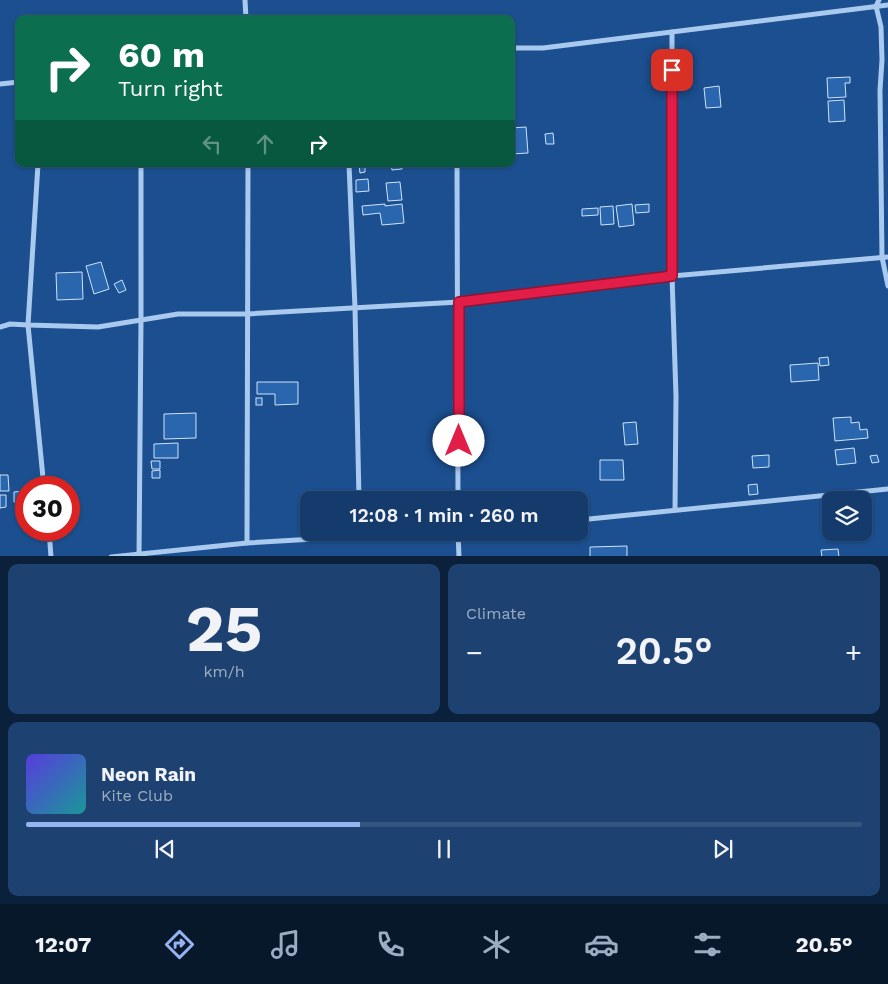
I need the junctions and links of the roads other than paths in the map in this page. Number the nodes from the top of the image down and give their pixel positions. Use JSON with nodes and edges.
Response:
{"nodes":[{"id":1,"x":245,"y":0,"type":"edge"},
{"id":2,"x":879,"y":0,"type":"edge"},
{"id":3,"x":888,"y":5,"type":"edge"},
{"id":4,"x":876,"y":6,"type":"junction"},
{"id":5,"x":246,"y":15,"type":"edge"},
{"id":6,"x":672,"y":32,"type":"junction"},
{"id":7,"x":515,"y":48,"type":"edge"},
{"id":8,"x":15,"y":82,"type":"edge"},
{"id":9,"x":0,"y":84,"type":"edge"},
{"id":10,"x":38,"y":167,"type":"edge"},
{"id":11,"x":141,"y":167,"type":"edge"},
{"id":12,"x":248,"y":167,"type":"edge"},
{"id":13,"x":349,"y":167,"type":"edge"},
{"id":14,"x":457,"y":167,"type":"edge"},
{"id":15,"x":885,"y":257,"type":"edge"},
{"id":16,"x":672,"y":276,"type":"junction"},
{"id":17,"x":888,"y":286,"type":"edge"},
{"id":18,"x":459,"y":302,"type":"junction"},
{"id":19,"x":355,"y":308,"type":"junction"},
{"id":20,"x":247,"y":314,"type":"junction"},
{"id":21,"x":141,"y":320,"type":"junction"},
{"id":22,"x":28,"y":325,"type":"junction"},
{"id":23,"x":0,"y":327,"type":"edge"},
{"id":24,"x":43,"y":476,"type":"edge"},
{"id":25,"x":888,"y":489,"type":"edge"},
{"id":26,"x":359,"y":491,"type":"edge"},
{"id":27,"x":458,"y":491,"type":"edge"},
{"id":28,"x":675,"y":510,"type":"junction"},
{"id":29,"x":588,"y":519,"type":"edge"},
{"id":30,"x":300,"y":539,"type":"edge"},
{"id":31,"x":49,"y":541,"type":"edge"},
{"id":32,"x":459,"y":541,"type":"edge"},
{"id":33,"x":247,"y":543,"type":"junction"},
{"id":34,"x":139,"y":555,"type":"edge"},
{"id":35,"x":51,"y":556,"type":"edge"},
{"id":36,"x":111,"y":556,"type":"edge"},
{"id":37,"x":460,"y":556,"type":"edge"}],
"edges":[{"from":1,"to":5,"type":"street"},
{"from":2,"to":4,"type":"street"},
{"from":3,"to":4,"type":"street"},
{"from":4,"to":6,"type":"street"},
{"from":4,"to":15,"type":"street"},
{"from":6,"to":7,"type":"street"},
{"from":6,"to":16,"type":"street"},
{"from":8,"to":9,"type":"street"},
{"from":10,"to":22,"type":"street"},
{"from":11,"to":21,"type":"street"},
{"from":12,"to":20,"type":"street"},
{"from":13,"to":19,"type":"street"},
{"from":14,"to":18,"type":"street"},
{"from":15,"to":16,"type":"street"},
{"from":15,"to":17,"type":"street"},
{"from":16,"to":18,"type":"street"},
{"from":16,"to":28,"type":"street"},
{"from":18,"to":19,"type":"street"},
{"from":18,"to":27,"type":"street"},
{"from":19,"to":20,"type":"street"},
{"from":19,"to":26,"type":"street"},
{"from":20,"to":21,"type":"street"},
{"from":20,"to":33,"type":"street"},
{"from":21,"to":22,"type":"street"},
{"from":21,"to":34,"type":"street"},
{"from":22,"to":23,"type":"street"},
{"from":22,"to":24,"type":"street"},
{"from":25,"to":28,"type":"street"},
{"from":28,"to":29,"type":"street"},
{"from":30,"to":33,"type":"street"},
{"from":31,"to":35,"type":"street"},
{"from":32,"to":37,"type":"street"},
{"from":33,"to":34,"type":"street"},
{"from":34,"to":36,"type":"street"}]}
